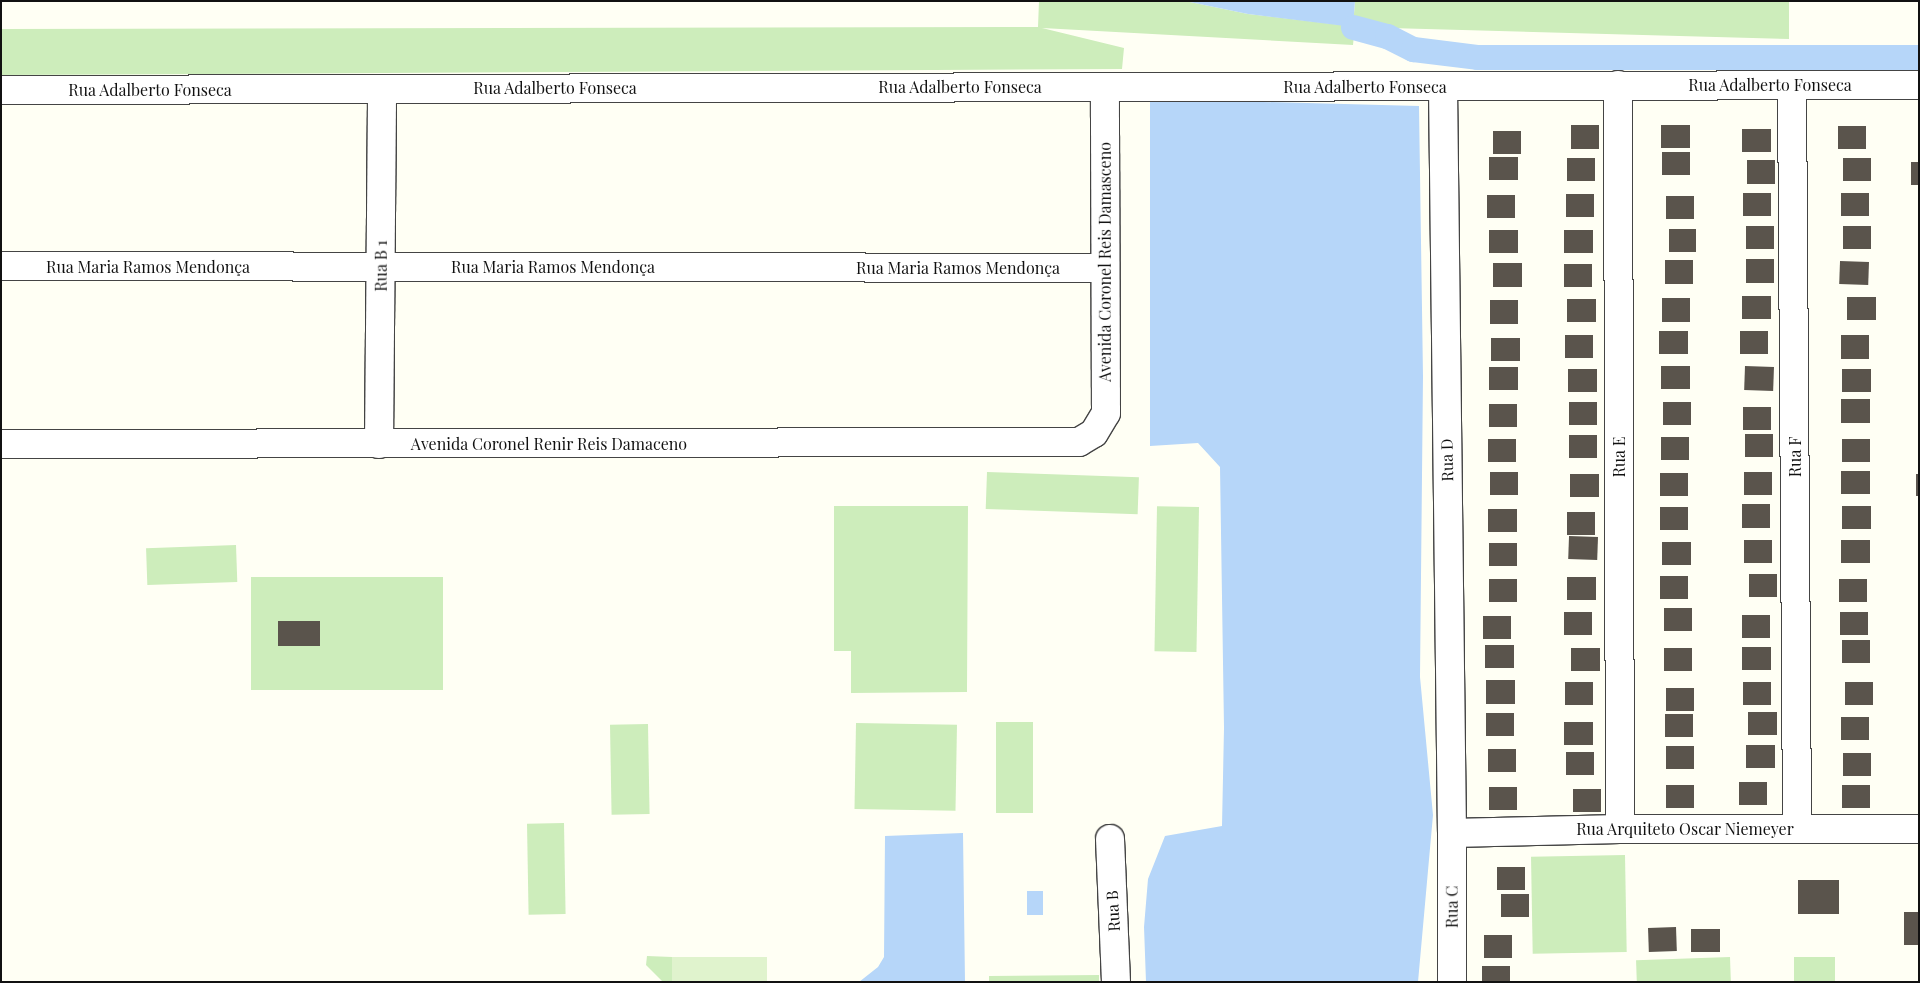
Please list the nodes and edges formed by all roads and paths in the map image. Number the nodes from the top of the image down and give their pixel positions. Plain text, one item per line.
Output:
1 (1618, 85) junction
2 (1919, 85) edge
3 (1792, 86) junction
4 (1105, 87) junction
5 (1443, 87) junction
6 (382, 89) junction
7 (1, 90) edge
8 (1, 266) edge
9 (381, 267) junction
10 (1104, 268) junction
11 (1094, 433) joint
12 (1, 444) edge
13 (379, 444) junction
14 (1797, 828) junction
15 (1620, 829) junction
16 (1919, 829) edge
17 (1452, 833) junction
18 (1110, 839) dead end
19 (1116, 982) edge
20 (1452, 982) edge

1 - 3 street, Rua Adalberto Fonseca
1 - 5 street, Rua Adalberto Fonseca
1 - 15 street, Rua E
2 - 3 street, Rua Adalberto Fonseca
3 - 14 street, Rua F
4 - 5 street, Rua Adalberto Fonseca
4 - 6 street, Rua Adalberto Fonseca
4 - 10 street, Avenida Coronel Reis Damasceno
5 - 17 street, Rua D
6 - 7 street, Rua Adalberto Fonseca
6 - 9 street, Rua B 1
8 - 9 street, Rua Maria Ramos Mendonça
9 - 10 street, Rua Maria Ramos Mendonça
9 - 13 street, Rua B 1
10 - 11 street, Avenida Coronel Reis Damasceno
11 - 13 street, Avenida Coronel Renir Reis Damaceno
12 - 13 street, Avenida Coronel Renir Reis Damaceno
14 - 15 street, Rua Arquiteto Oscar Niemeyer
14 - 16 street, Rua Arquiteto Oscar Niemeyer
15 - 17 street, Rua Arquiteto Oscar Niemeyer
17 - 20 street, Rua C
18 - 19 street, Rua B

